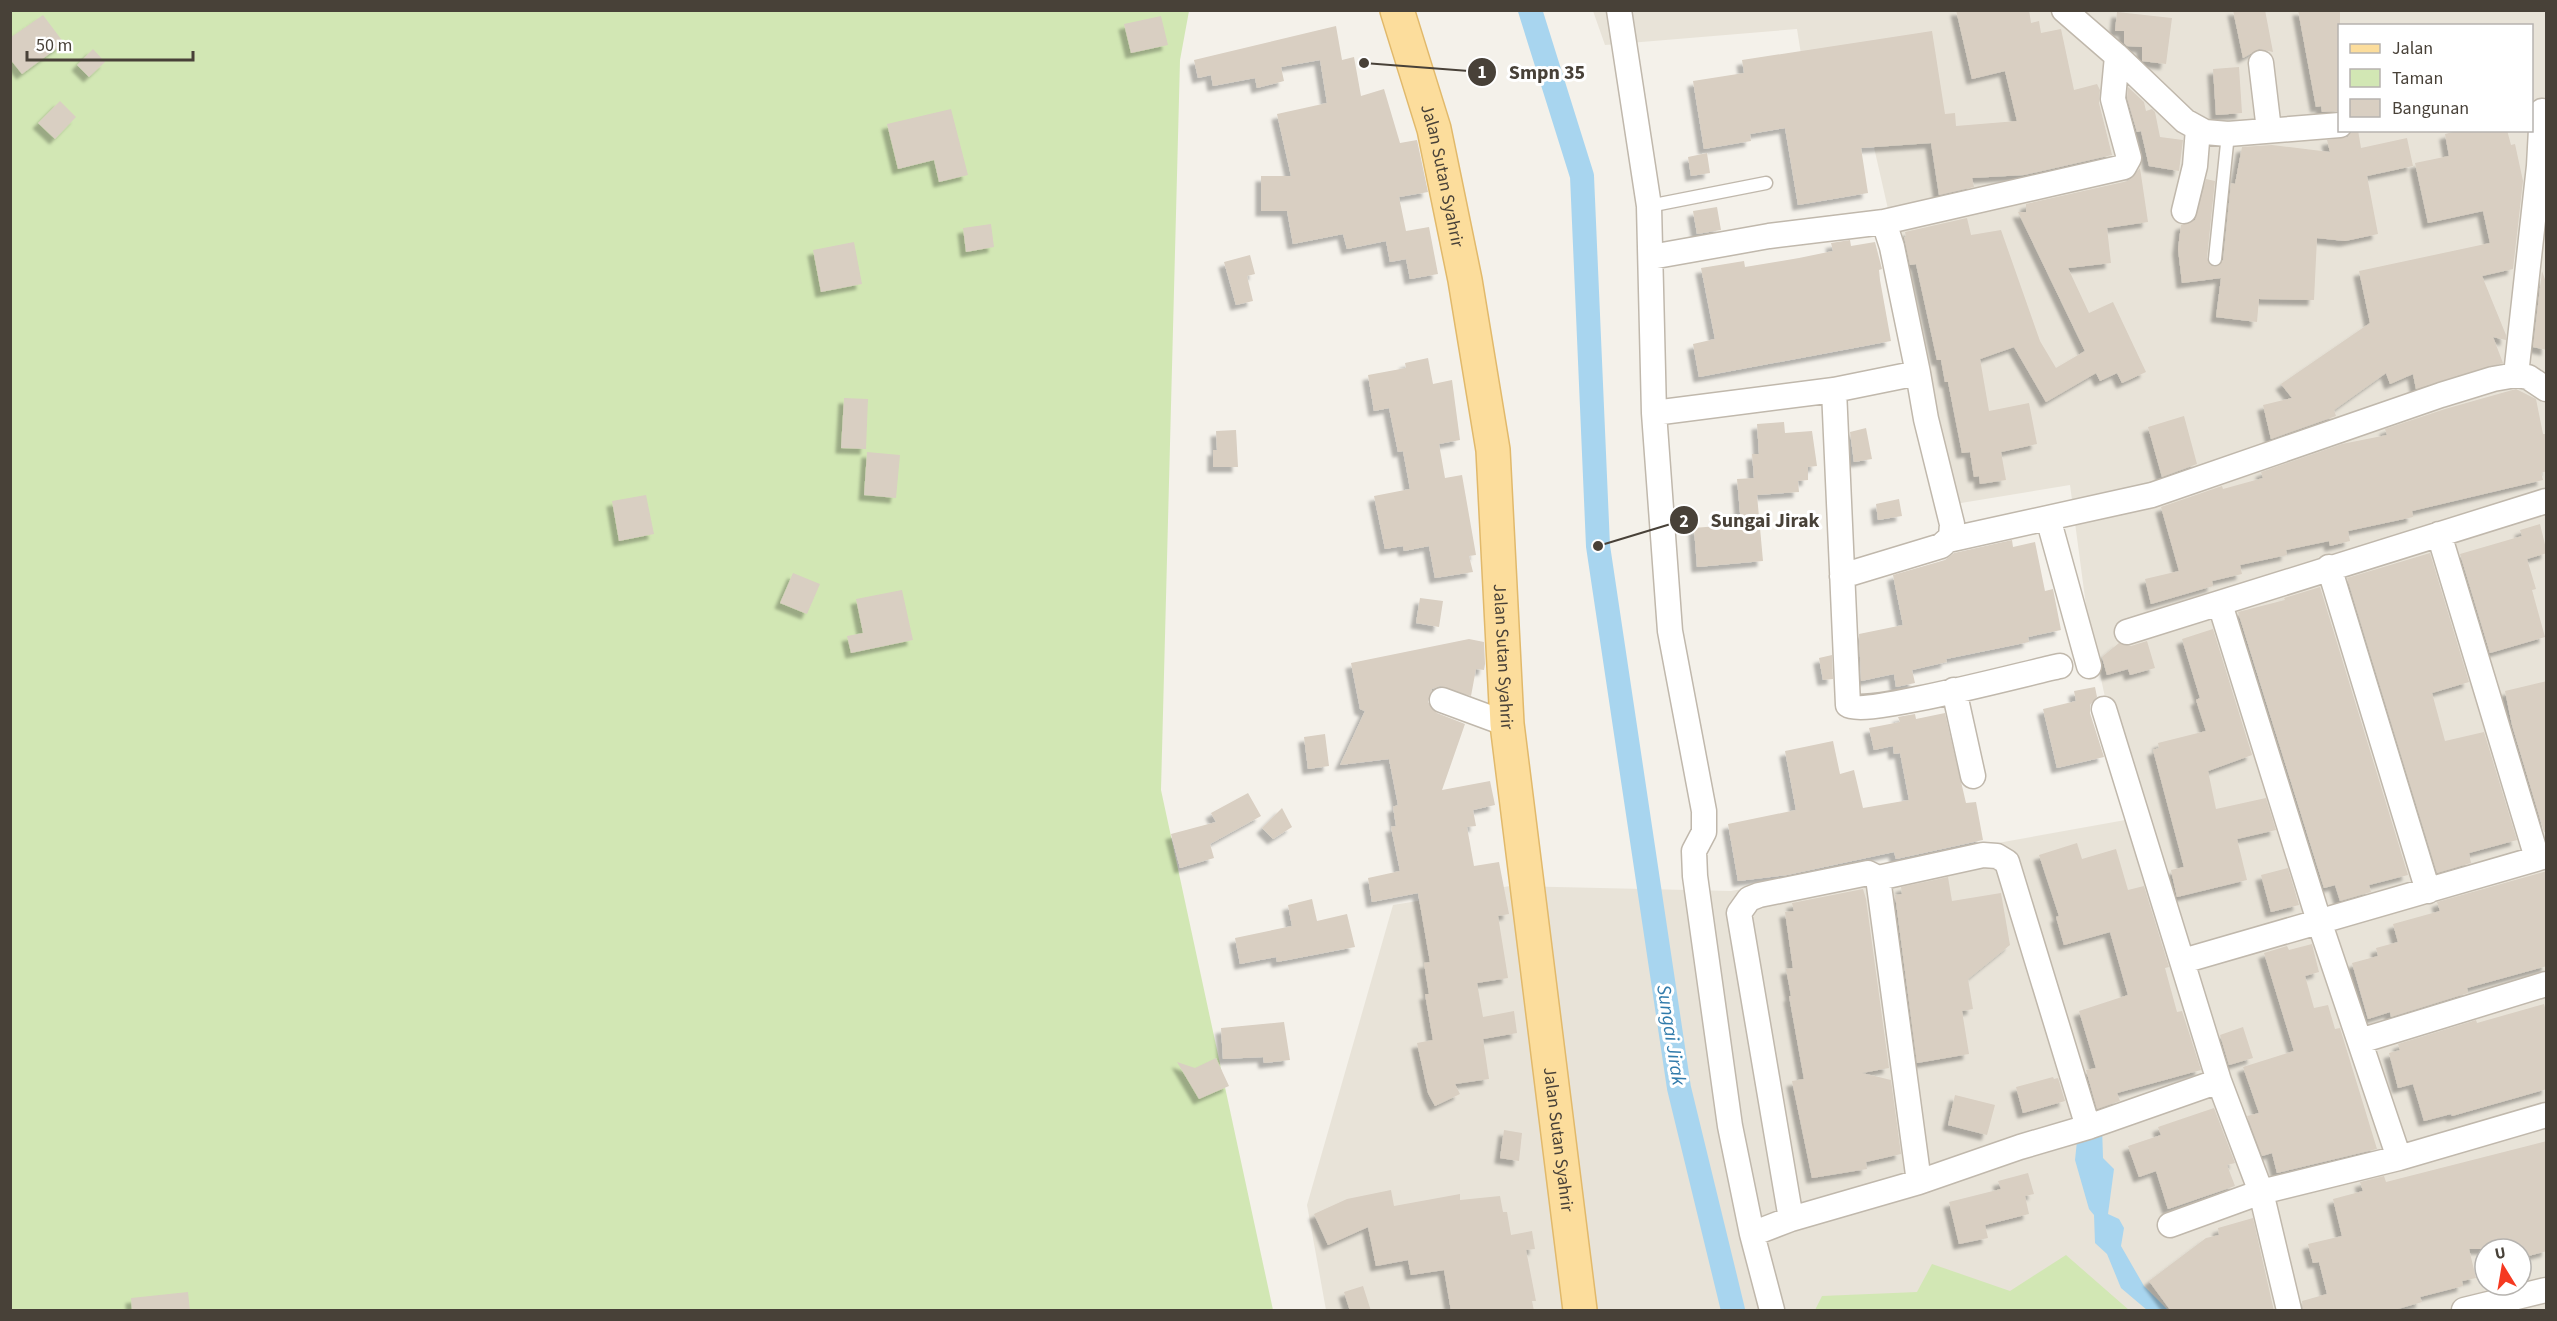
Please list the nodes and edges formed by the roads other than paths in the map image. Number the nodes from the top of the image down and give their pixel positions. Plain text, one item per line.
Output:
1 (1397, 10) edge
2 (1619, 10) edge
3 (2064, 10) edge
4 (2117, 57) junction
5 (2262, 63) dead end
6 (2540, 111) edge
7 (2338, 125) edge
8 (2198, 129) junction
9 (2269, 130) junction
10 (2228, 134) junction
11 (1766, 183) dead end
12 (1650, 206) junction
13 (2184, 211) dead end
14 (1884, 222) junction
15 (1651, 257) junction
16 (2215, 259) dead end
17 (1918, 373) junction
18 (2516, 375) junction
19 (2547, 389) edge
20 (1834, 390) junction
21 (1654, 413) junction
22 (2547, 501) edge
23 (2048, 518) junction
24 (2439, 534) junction
25 (1948, 540) junction
26 (2329, 567) junction
27 (1842, 576) junction
28 (2220, 604) junction
29 (2127, 632) dead end
30 (2060, 666) dead end
31 (2089, 666) dead end
32 (1954, 690) junction
33 (1442, 700) dead end
34 (2104, 710) dead end
35 (1507, 724) junction
36 (1973, 776) dead end
37 (2542, 857) edge
38 (1878, 878) junction
39 (2428, 891) junction
40 (2319, 921) junction
41 (2183, 961) junction
42 (2547, 984) edge
43 (2360, 1041) junction
44 (2219, 1081) junction
45 (2547, 1115) edge
46 (2088, 1127) junction
47 (2399, 1158) junction
48 (1919, 1182) junction
49 (2261, 1192) junction
50 (1791, 1219) junction
51 (2170, 1225) dead end
52 (1752, 1234) junction
53 (2547, 1290) edge
54 (1580, 1311) edge
55 (1772, 1311) edge
56 (2289, 1311) edge
57 (2464, 1311) edge

1 - 35 main road, Jalan Sutan Syahrir
2 - 12 street
3 - 4 street
4 - 8 street
4 - 14 street
5 - 9 street
6 - 18 street
7 - 9 street
8 - 10 street
8 - 13 street
9 - 10 street
10 - 16 lane
11 - 12 lane
12 - 15 street
14 - 15 street
14 - 17 street
15 - 21 street
17 - 20 street
17 - 25 street
18 - 19 street
18 - 23 street
20 - 21 street
20 - 27 street
21 - 52 street
22 - 24 street
23 - 25 street
23 - 31 street
24 - 26 street
24 - 37 street
25 - 27 street
26 - 28 street
26 - 39 street
27 - 32 street
28 - 29 street
28 - 40 street
30 - 32 street
32 - 36 street
33 - 35 street
34 - 41 street
35 - 54 main road, Jalan Sutan Syahrir
37 - 39 street
38 - 46 street
38 - 48 street
38 - 50 street
39 - 40 street
40 - 41 street
40 - 43 street
41 - 44 street
42 - 43 street
43 - 47 street
44 - 46 street
44 - 49 street
45 - 47 street
46 - 48 street
47 - 49 street
48 - 50 street
49 - 51 street
49 - 56 street
50 - 52 street
52 - 55 street
53 - 57 street

